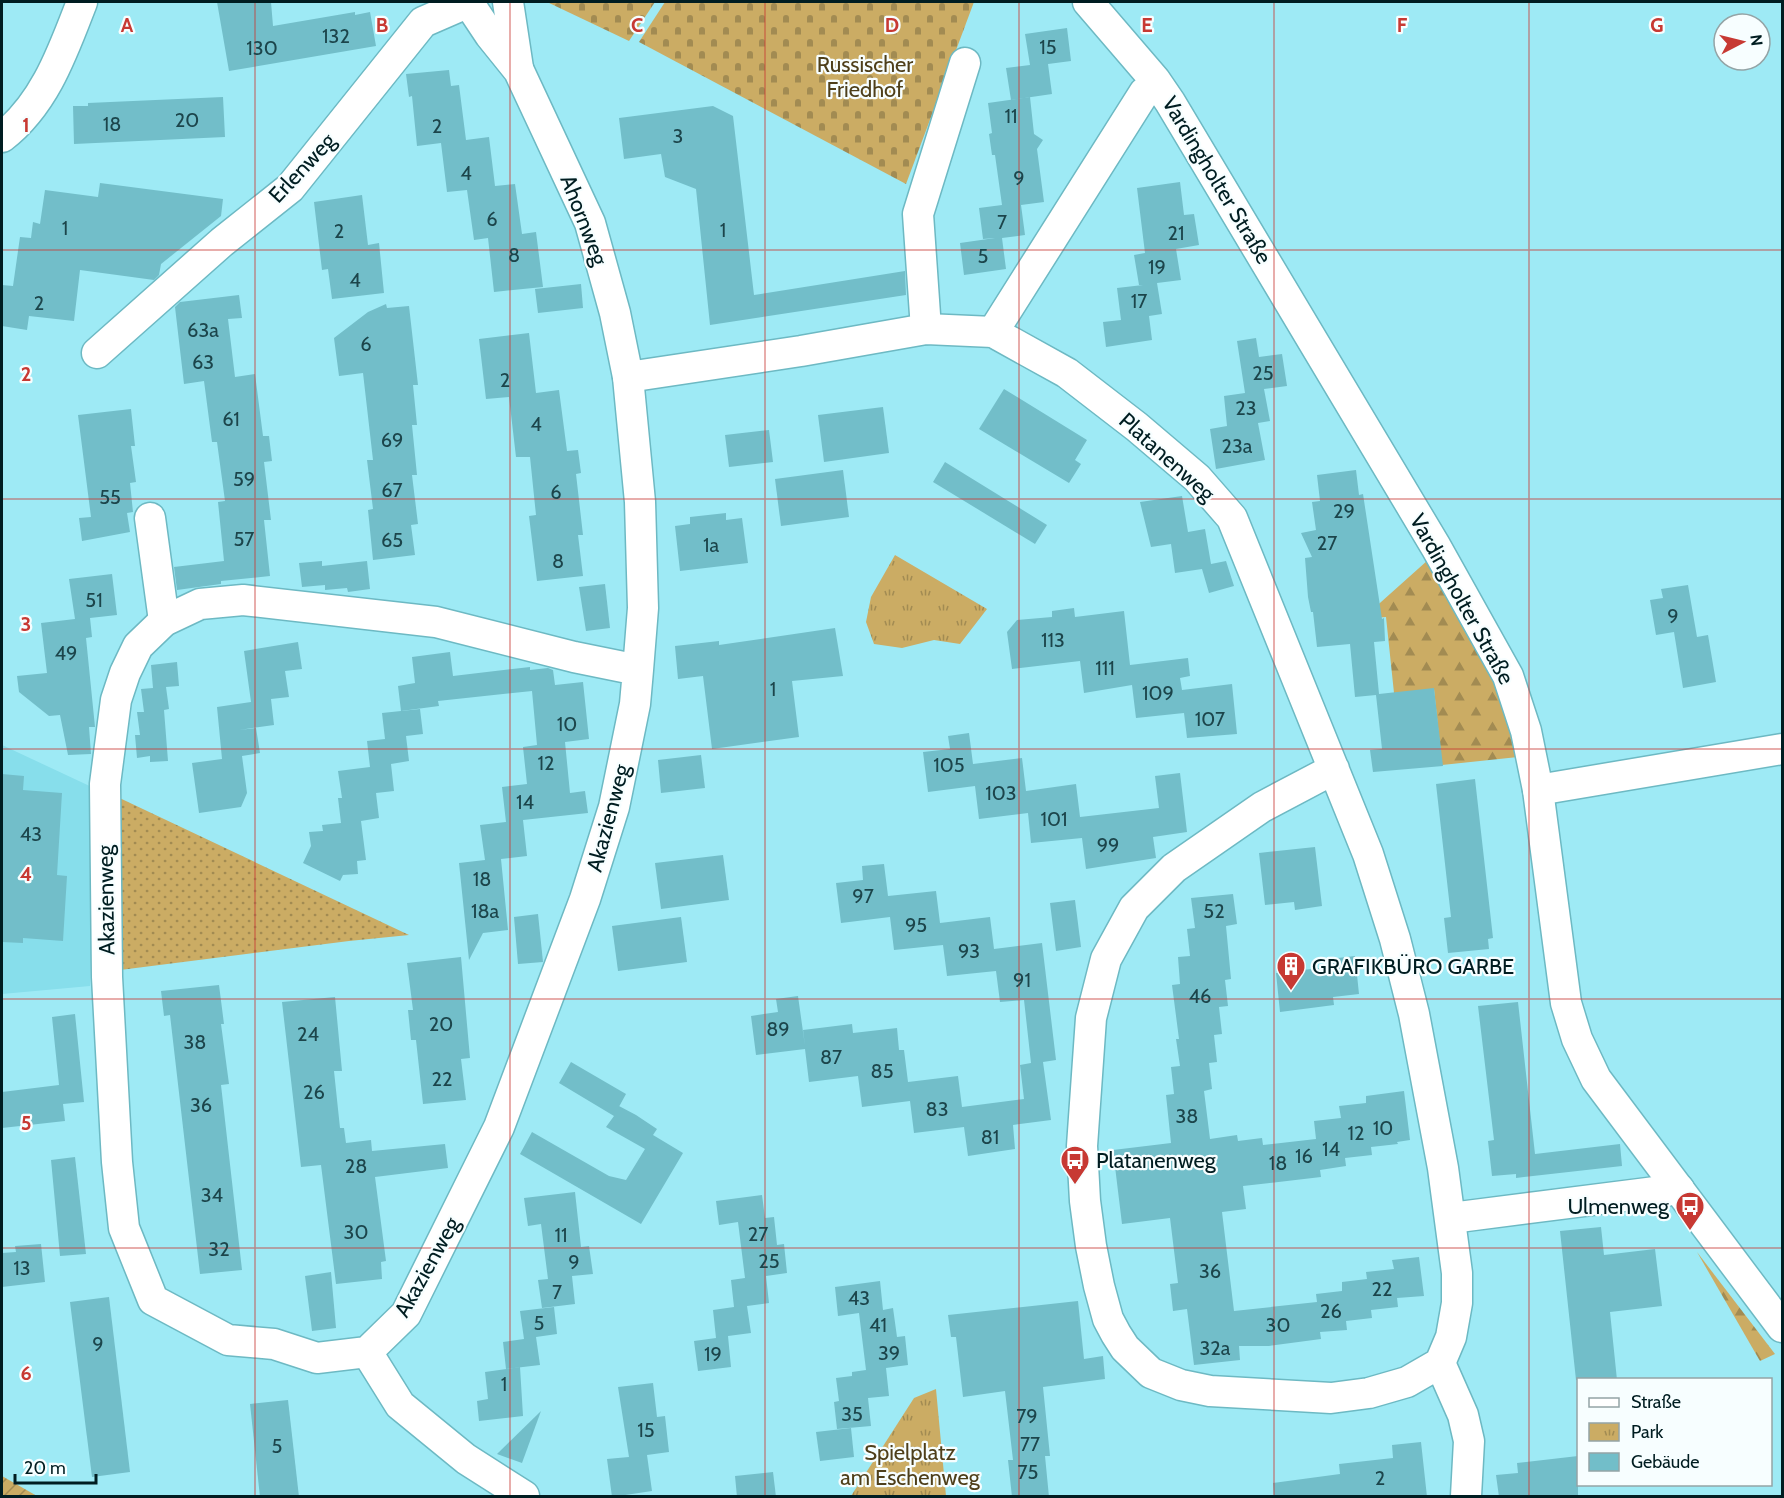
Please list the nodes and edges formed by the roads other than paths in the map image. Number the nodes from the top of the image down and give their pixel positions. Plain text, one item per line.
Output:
1 (82, 2) edge
2 (469, 2) edge
3 (508, 2) edge
4 (1088, 2) edge
5 (965, 63) dead end
6 (519, 71) junction
7 (1144, 93) dead end
8 (2, 137) edge
9 (926, 329) junction
10 (993, 332) junction
11 (98, 353) dead end
12 (628, 377) junction
13 (150, 518) dead end
14 (164, 621) junction
15 (638, 670) junction
16 (1782, 749) edge
17 (1334, 769) junction
18 (1538, 790) junction
19 (1679, 1189) junction
20 (1451, 1218) junction
21 (1782, 1327) edge
22 (366, 1352) junction
23 (1440, 1363) junction
24 (524, 1497) edge
25 (1466, 1497) edge

1 - 8 street
2 - 6 street, Ahornweg
2 - 11 street, Erlenweg
3 - 6 street, Ahornweg
4 - 18 street, Vardingholter Straße
5 - 9 street
6 - 12 street, Ahornweg
7 - 10 street
9 - 10 street, Platanenweg
9 - 12 street, Platanenweg
10 - 17 street, Platanenweg
12 - 15 street, Akazienweg
13 - 14 street
14 - 15 street, Akazienweg
14 - 22 street, Akazienweg
15 - 22 street, Akazienweg
16 - 18 street
17 - 20 street, Platanenweg
17 - 23 street
18 - 19 street, Vardingholter Straße
19 - 20 street
19 - 21 street, Vardingholter Straße
20 - 23 street, Platanenweg
22 - 24 street
23 - 25 street

